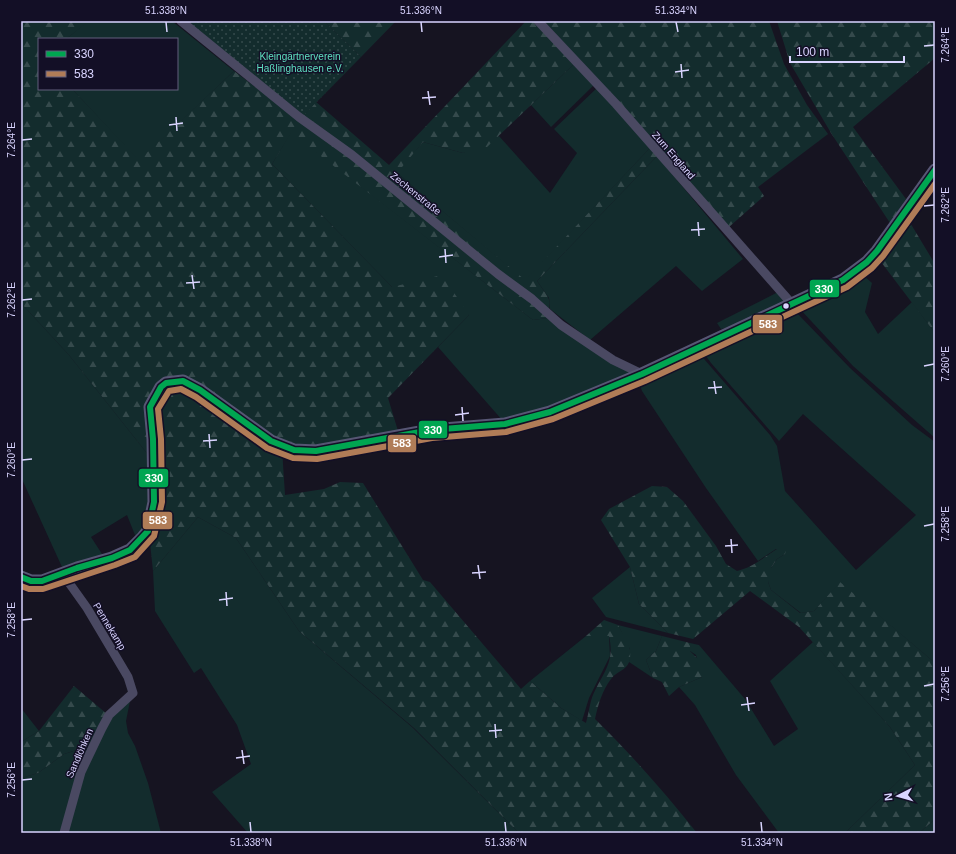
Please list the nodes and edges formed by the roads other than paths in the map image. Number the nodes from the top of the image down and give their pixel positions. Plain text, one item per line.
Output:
1 (181, 21) edge
2 (538, 21) edge
3 (935, 170) edge
4 (792, 304) junction
5 (642, 374) junction
6 (62, 573) junction
7 (21, 577) edge
8 (134, 692) joint
9 (64, 833) edge

1 - 5 street, Zechenstraße
2 - 4 street, Zum England
3 - 4 main road
4 - 5 main road
5 - 6 main road
6 - 7 main road
6 - 8 street, Pennekamp
8 - 9 street, Sandlöhken

